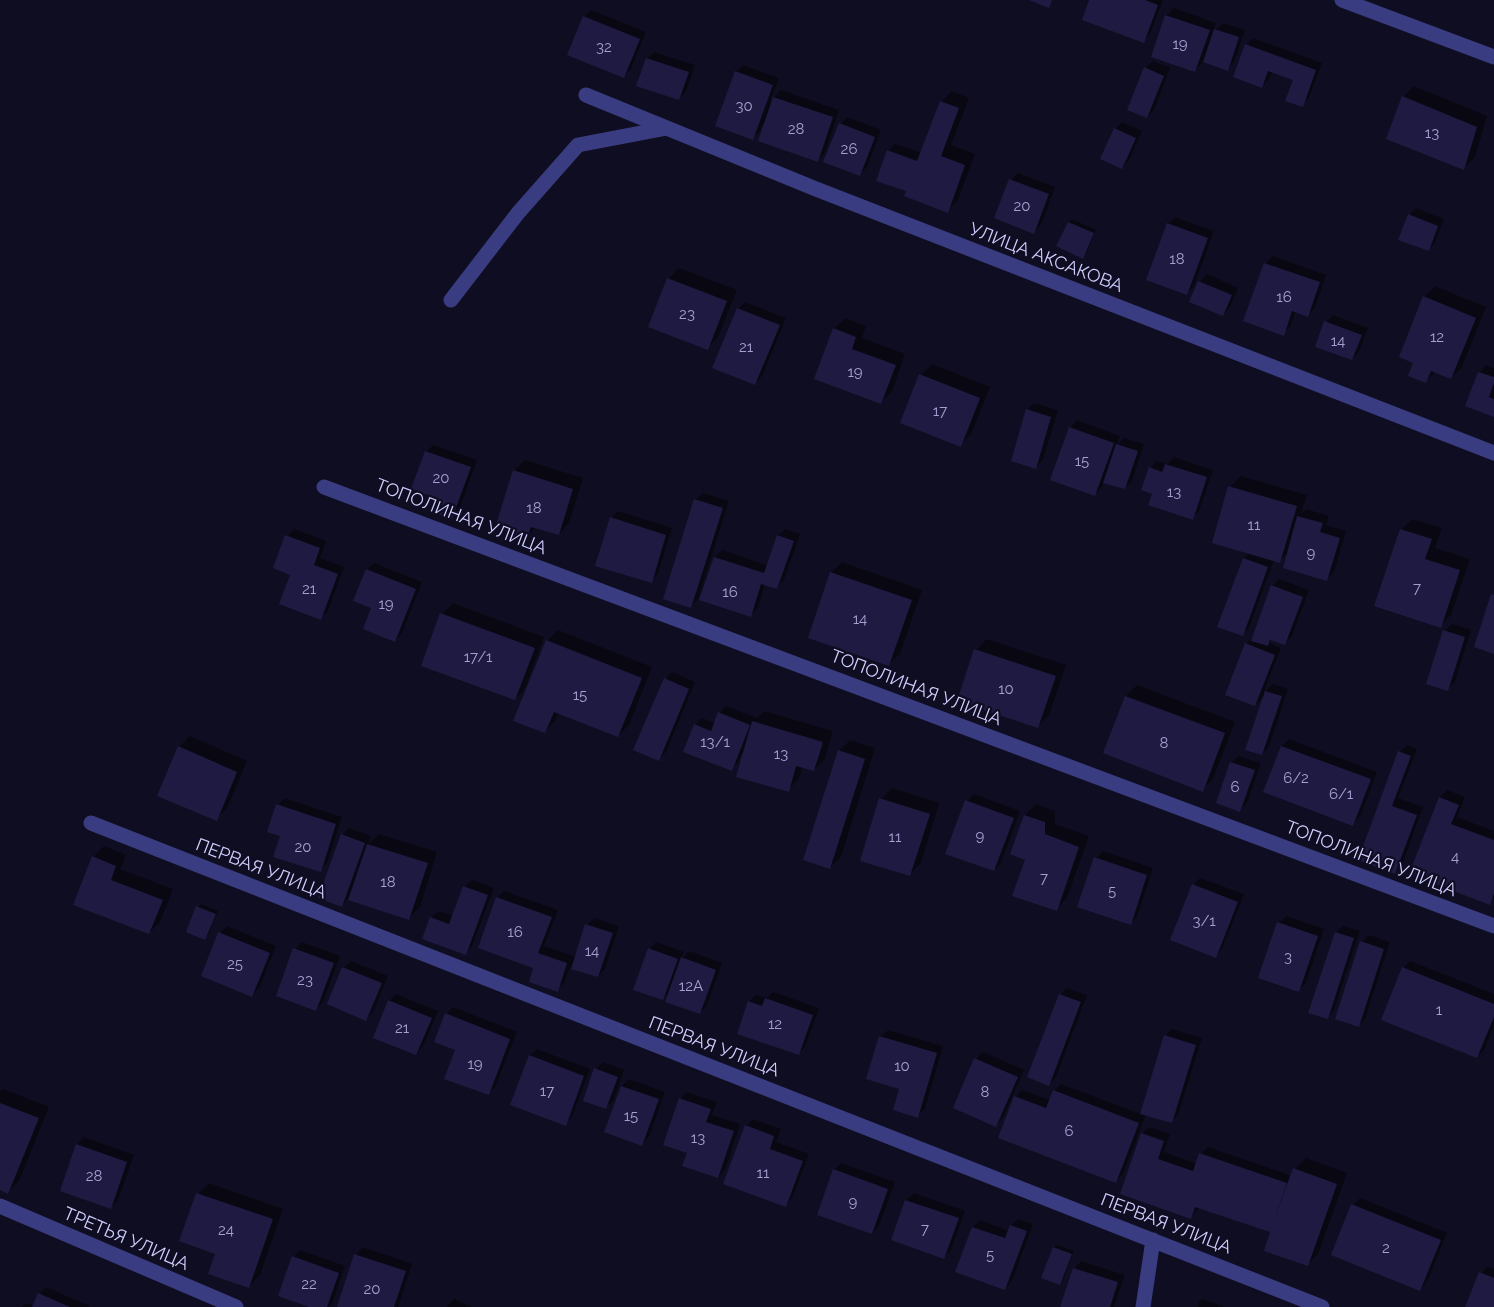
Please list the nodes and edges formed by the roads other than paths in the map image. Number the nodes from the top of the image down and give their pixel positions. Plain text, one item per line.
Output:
1 (1342, 0) edge
2 (1494, 57) edge
3 (586, 95) dead end
4 (667, 128) junction
5 (451, 300) dead end
6 (1494, 453) edge
7 (324, 487) dead end
8 (91, 823) dead end
9 (1494, 926) edge
10 (0, 1206) edge
11 (1153, 1240) junction
12 (236, 1307) edge
13 (1143, 1307) edge
14 (1322, 1307) edge

1 - 2 street
3 - 4 street, УЛИЦА АКСАКОВА
4 - 5 street
4 - 6 street, УЛИЦА АКСАКОВА
7 - 9 street, ТОПОЛИНАЯ УЛИЦА
8 - 11 street, ПЕРВАЯ УЛИЦА
10 - 12 street, ТРЕТЬЯ УЛИЦА
11 - 13 street
11 - 14 street, ПЕРВАЯ УЛИЦА

